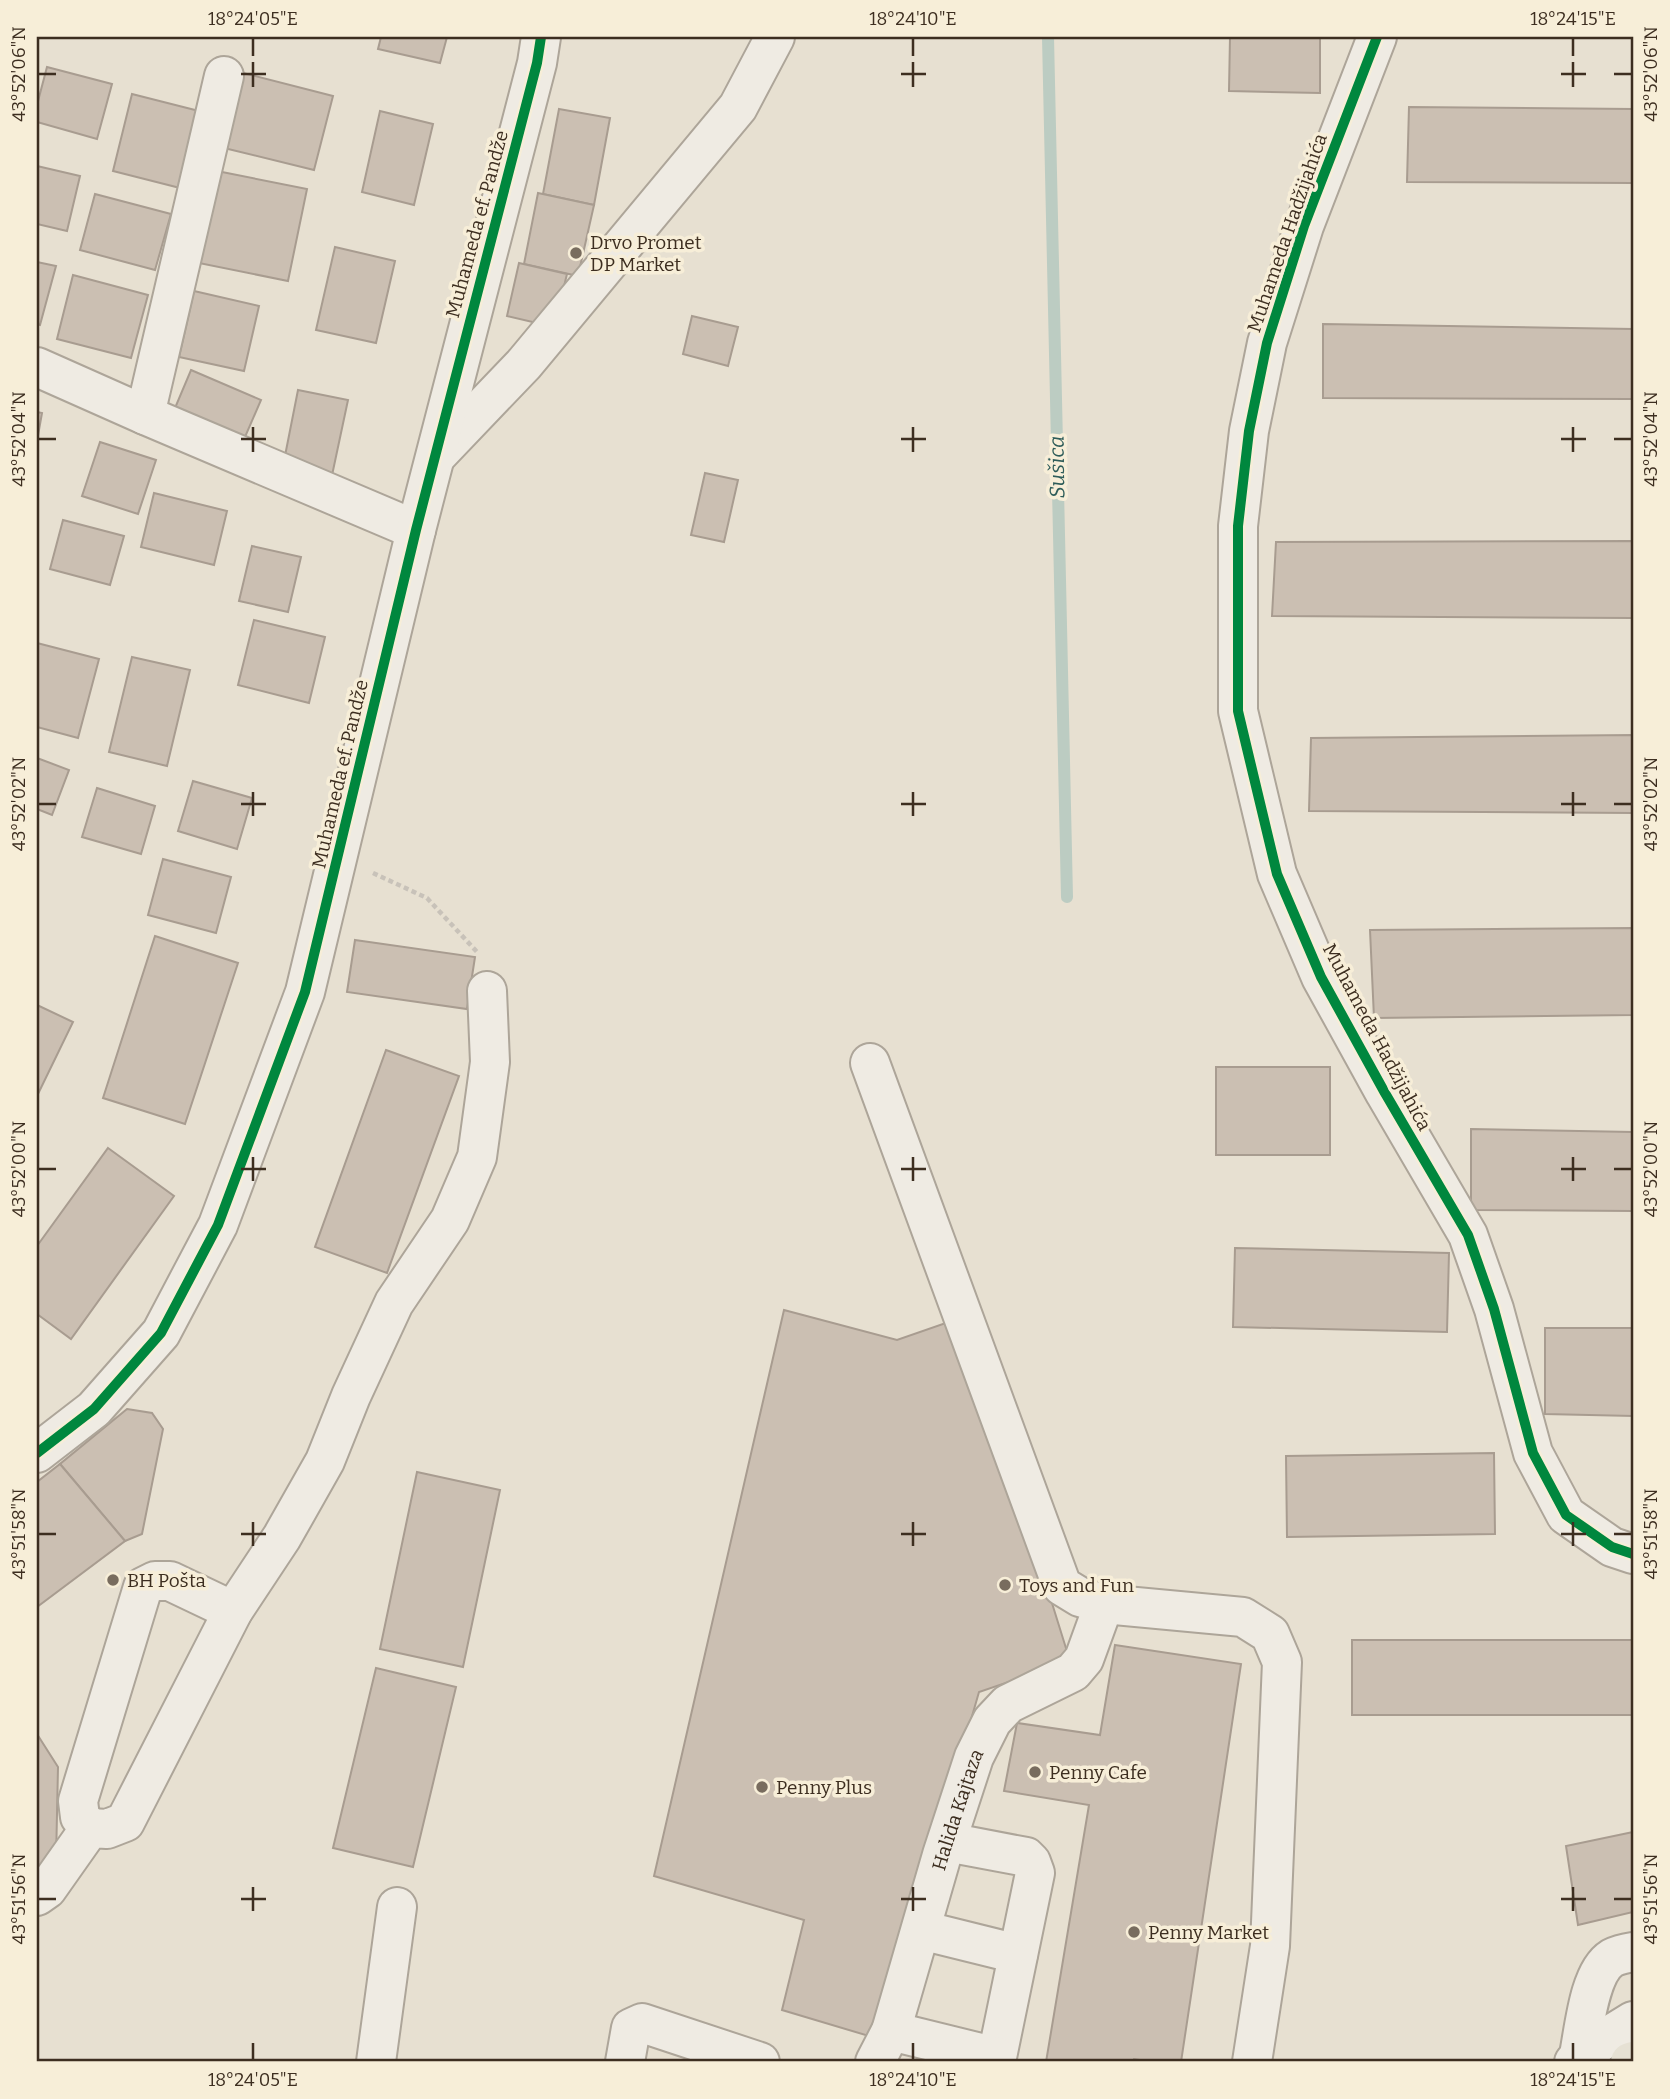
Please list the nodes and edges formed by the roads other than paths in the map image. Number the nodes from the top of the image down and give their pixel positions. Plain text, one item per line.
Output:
1 (541, 37) edge
2 (775, 37) edge
3 (1377, 37) edge
4 (224, 76) dead end
5 (37, 367) edge
6 (145, 415) junction
7 (434, 457) junction
8 (416, 530) junction
9 (487, 991) road end
10 (870, 1062) dead end
11 (37, 1453) edge
12 (1633, 1554) edge
13 (1104, 1604) junction
14 (233, 1611) junction
15 (90, 1828) junction
16 (947, 1842) junction
17 (37, 1896) edge
18 (397, 1907) dead end
19 (921, 1930) junction
20 (1633, 1952) edge
21 (1018, 1954) junction
22 (1633, 2021) edge
23 (883, 2047) edge
24 (997, 2060) edge
25 (1576, 2061) edge
26 (376, 2062) edge
27 (625, 2062) edge
28 (760, 2062) edge
29 (1252, 2062) edge

1 - 7 street, Muhameda ef. Pandže
2 - 7 street
3 - 12 street, Muhameda Hadžijahića
4 - 6 street
5 - 6 street
6 - 8 street
7 - 8 street, Muhameda ef. Pandže
8 - 11 street, Muhameda ef. Pandže
9 - 14 street
10 - 13 street
13 - 16 street, Halida Kajtaza
13 - 29 street
14 - 15 street
14 - 15 street
15 - 17 street
16 - 19 street, Halida Kajtaza
16 - 21 street
18 - 26 street
19 - 21 street
19 - 23 street, Halida Kajtaza
20 - 25 street
21 - 24 street
22 - 25 street
23 - 24 street
27 - 28 street

